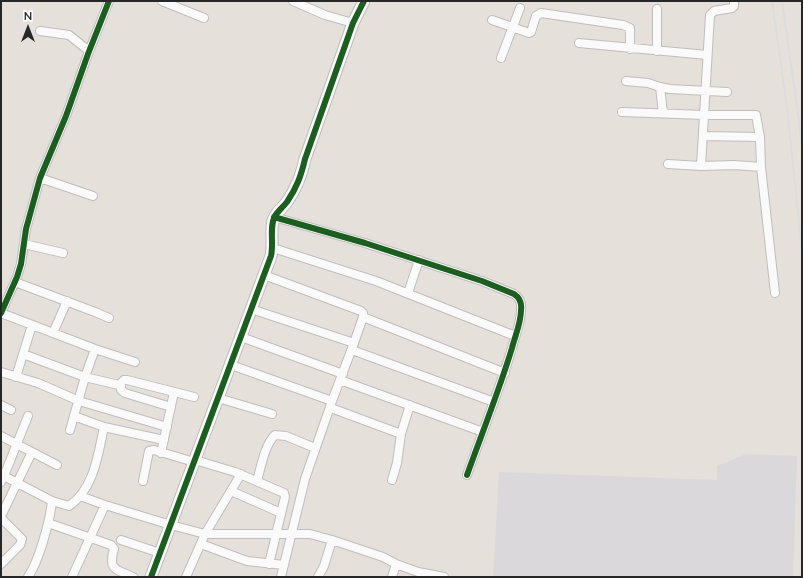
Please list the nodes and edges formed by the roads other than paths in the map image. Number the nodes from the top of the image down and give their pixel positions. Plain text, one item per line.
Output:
1 (109, 1) edge
2 (162, 1) edge
3 (294, 1) edge
4 (364, 1) edge
5 (734, 1) edge
6 (520, 8) dead end
7 (657, 9) dead end
8 (204, 18) dead end
9 (492, 20) dead end
10 (353, 23) junction
11 (513, 28) junction
12 (40, 30) dead end
13 (579, 44) dead end
14 (630, 49) junction
15 (89, 51) junction
16 (657, 51) junction
17 (707, 55) junction
18 (501, 58) dead end
19 (626, 81) dead end
20 (660, 87) junction
21 (706, 92) junction
22 (727, 92) dead end
23 (622, 112) dead end
24 (663, 113) junction
25 (705, 115) junction
26 (703, 136) junction
27 (760, 137) junction
28 (668, 164) dead end
29 (701, 166) junction
30 (762, 167) junction
31 (40, 178) junction
32 (93, 196) dead end
33 (274, 217) junction
34 (24, 244) junction
35 (273, 248) junction
36 (63, 253) dead end
37 (419, 260) junction
38 (264, 275) junction
39 (14, 282) junction
40 (408, 293) junction
41 (775, 293) dead end
42 (5, 294) edge
43 (67, 301) junction
44 (251, 309) junction
45 (1, 313) edge
46 (363, 317) junction
47 (109, 318) dead end
48 (32, 325) junction
49 (53, 333) junction
50 (515, 336) junction
51 (241, 337) junction
52 (353, 347) junction
53 (95, 350) junction
54 (23, 354) junction
55 (135, 362) dead end
56 (231, 365) junction
57 (1, 372) edge
58 (505, 373) junction
59 (16, 377) junction
60 (86, 377) junction
61 (341, 377) junction
62 (121, 384) junction
63 (174, 392) junction
64 (194, 397) dead end
65 (218, 398) junction
66 (79, 401) junction
67 (494, 402) junction
68 (1, 405) edge
69 (331, 405) junction
70 (410, 405) junction
71 (171, 407) junction
72 (11, 410) dead end
73 (272, 414) dead end
74 (28, 416) dead end
75 (74, 416) junction
76 (167, 426) junction
77 (104, 427) junction
78 (70, 430) dead end
79 (483, 432) junction
80 (401, 434) junction
81 (1, 436) edge
82 (164, 440) junction
83 (18, 445) junction
84 (315, 448) junction
85 (32, 452) junction
86 (161, 452) junction
87 (194, 461) junction
88 (56, 465) dead end
89 (241, 474) junction
90 (466, 475) dead end
91 (3, 479) edge
92 (257, 480) junction
93 (392, 480) dead end
94 (143, 481) dead end
95 (17, 483) junction
96 (231, 491) junction
97 (80, 496) junction
98 (52, 501) junction
99 (105, 506) junction
100 (281, 513) junction
101 (1, 517) edge
102 (48, 523) junction
103 (171, 525) junction
104 (205, 534) junction
105 (275, 534) junction
106 (292, 534) junction
107 (90, 538) junction
108 (121, 540) dead end
109 (332, 540) junction
110 (201, 544) junction
111 (160, 553) junction
112 (1, 564) edge
113 (269, 564) junction
114 (396, 564) junction
115 (284, 565) junction
116 (28, 577) edge
117 (72, 577) edge
118 (131, 577) edge
119 (151, 577) edge
120 (186, 577) edge
121 (281, 577) edge
122 (318, 577) edge
123 (392, 577) edge
124 (444, 577) edge

1 - 15 street
2 - 8 street
3 - 10 street
4 - 10 street
5 - 17 street
6 - 11 street
7 - 16 street
9 - 11 street
10 - 33 street
11 - 14 street
11 - 18 street
12 - 15 street
13 - 14 street
14 - 16 street
15 - 31 street
16 - 17 street
17 - 21 street
19 - 20 street
20 - 21 street
20 - 24 street
21 - 22 street
21 - 25 street
23 - 24 street
24 - 25 street
25 - 26 street
25 - 27 street
26 - 27 street
26 - 29 street
27 - 30 street
28 - 29 street
29 - 30 street
30 - 41 street
31 - 32 street
31 - 34 street
33 - 35 street
33 - 37 street
34 - 36 street
34 - 39 street
35 - 38 street
35 - 40 street
37 - 40 street
37 - 50 street
38 - 44 street
38 - 46 street
39 - 42 street
39 - 43 street
40 - 50 street
42 - 45 street
43 - 47 street
43 - 49 street
44 - 51 street
44 - 52 street
45 - 48 street
46 - 52 street
46 - 58 street
48 - 49 street
48 - 54 street
49 - 53 street
50 - 58 street
51 - 56 street
51 - 61 street
52 - 61 street
52 - 67 street
53 - 55 street
53 - 60 street
54 - 59 street
54 - 60 street
56 - 65 street
56 - 69 street
57 - 59 street
58 - 67 street
59 - 66 street
60 - 62 street
60 - 66 street
61 - 69 street
61 - 70 street
62 - 63 street
62 - 71 street
63 - 64 street
63 - 71 street
65 - 73 street
65 - 87 street
66 - 75 street
66 - 76 street
67 - 79 street
68 - 72 street
69 - 80 street
69 - 84 street
70 - 79 street
70 - 80 street
71 - 76 street
74 - 83 street
75 - 77 street
75 - 78 street
76 - 82 street
77 - 82 street
77 - 97 street
79 - 90 street
80 - 93 street
81 - 83 street
82 - 86 street
83 - 85 street
83 - 91 street
84 - 92 street
84 - 106 street
85 - 88 street
85 - 95 street
86 - 87 street
86 - 94 street
87 - 89 street
87 - 103 street
89 - 92 street
89 - 96 street
91 - 95 street
92 - 100 street
95 - 98 street
95 - 101 street
96 - 100 street
96 - 104 street
97 - 98 street
97 - 99 street
98 - 102 street
99 - 103 street
99 - 107 street
100 - 105 street
101 - 112 street
102 - 107 street
102 - 116 street
103 - 104 street
103 - 111 street
104 - 105 street
104 - 110 street
105 - 106 street
105 - 113 street
106 - 109 street
106 - 115 street
107 - 117 street
107 - 118 street
108 - 111 street
109 - 114 street
109 - 122 street
110 - 113 street
110 - 120 street
111 - 119 street
113 - 115 street
114 - 123 street
114 - 124 street
115 - 121 street

